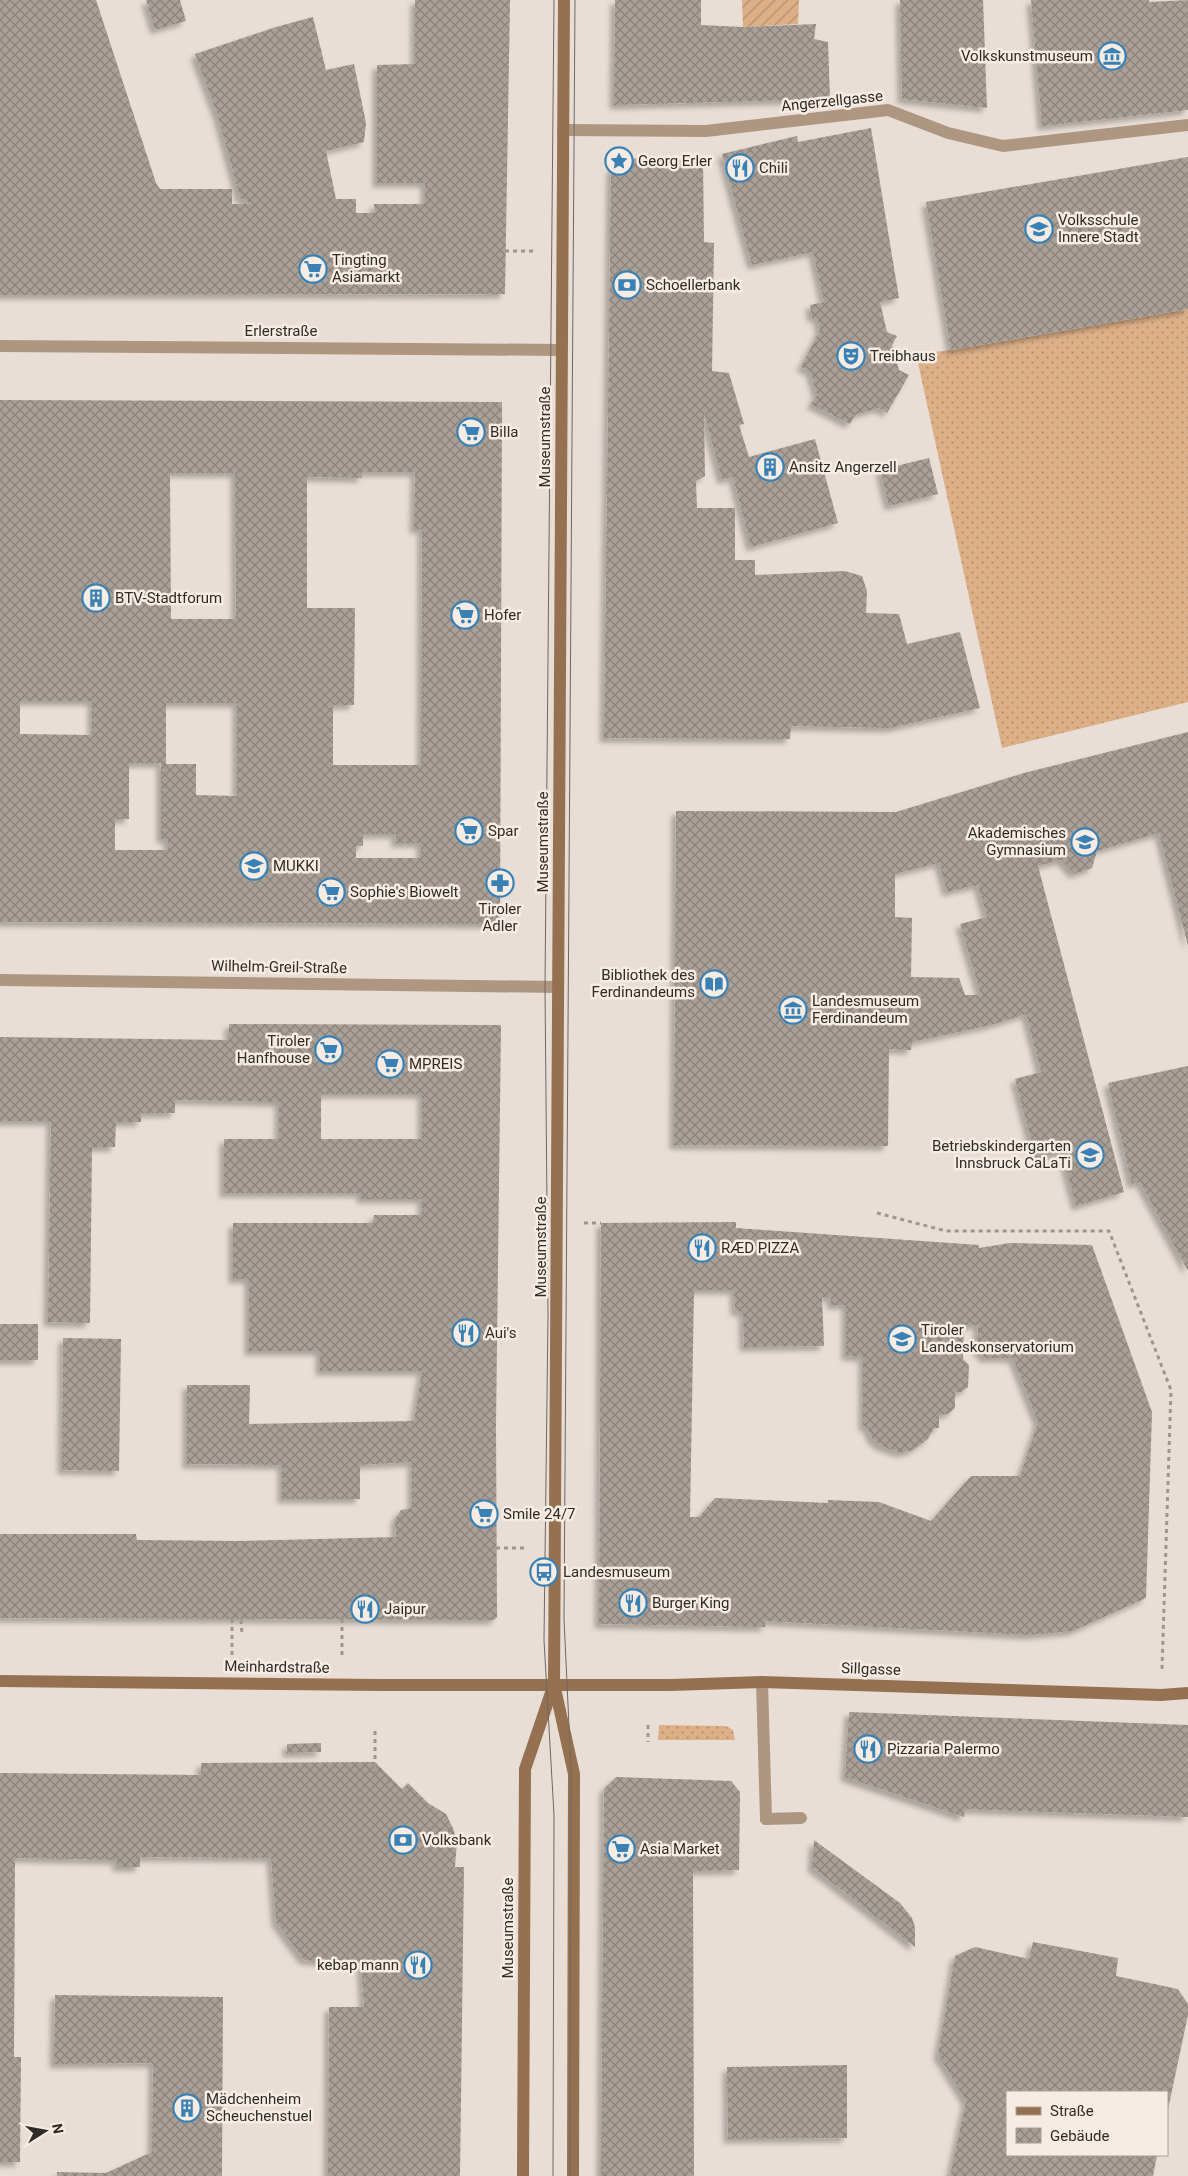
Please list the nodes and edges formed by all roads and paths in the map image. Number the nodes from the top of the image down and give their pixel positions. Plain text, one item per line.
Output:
1 (564, 0) edge
2 (1188, 125) edge
3 (563, 130) junction
4 (505, 251) dead end
5 (534, 251) dead end
6 (0, 346) edge
7 (562, 350) junction
8 (0, 980) edge
9 (558, 987) junction
10 (877, 1213) dead end
11 (584, 1223) dead end
12 (601, 1223) dead end
13 (496, 1548) dead end
14 (526, 1548) dead end
15 (232, 1620) dead end
16 (241, 1620) dead end
17 (342, 1620) dead end
18 (242, 1634) dead end
19 (342, 1634) dead end
20 (232, 1636) dead end
21 (0, 1681) edge
22 (762, 1682) junction
23 (554, 1684) junction
24 (1188, 1693) edge
25 (1161, 1694) junction
26 (648, 1725) dead end
27 (375, 1731) dead end
28 (648, 1742) dead end
29 (375, 1774) dead end
30 (801, 1818) dead end
31 (523, 2176) edge
32 (573, 2176) edge

1 - 3 street, Museumstraße
2 - 3 street, Angerzellgasse
3 - 7 street, Museumstraße
4 - 5 path
6 - 7 street, Erlerstraße
7 - 9 street, Museumstraße
8 - 9 street, Wilhelm-Greil-Straße
9 - 23 street, Museumstraße
10 - 25 path
11 - 12 path
13 - 14 path
15 - 20 path
16 - 18 path
17 - 19 path
21 - 23 street, Meinhardstraße
22 - 23 street, Sillgasse
22 - 25 street, Sillgasse
22 - 30 street
23 - 31 street, Museumstraße
23 - 32 street, Museumstraße
24 - 25 street, Sillgasse
26 - 28 path
27 - 29 path

